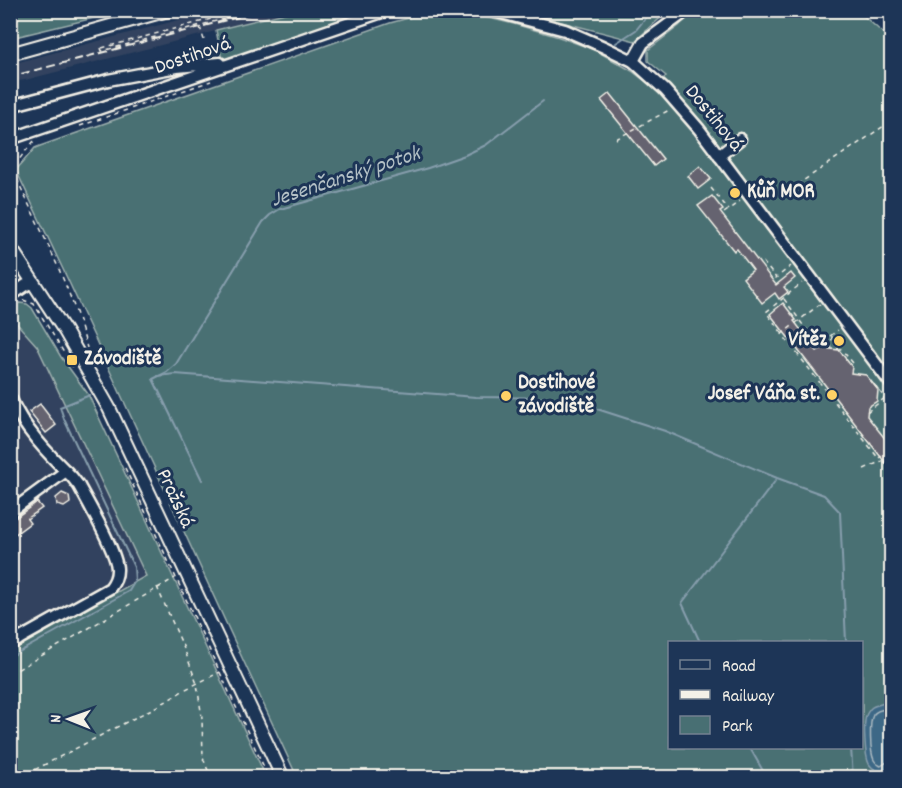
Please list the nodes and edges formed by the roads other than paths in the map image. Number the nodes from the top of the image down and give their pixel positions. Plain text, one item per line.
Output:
1 (168, 10) edge
2 (388, 10) edge
3 (490, 10) edge
4 (684, 10) edge
5 (86, 32) junction
6 (10, 46) edge
7 (10, 54) edge
8 (633, 61) junction
9 (220, 63) dead end
10 (10, 106) edge
11 (10, 139) edge
12 (740, 140) dead end
13 (719, 156) junction
14 (14, 244) edge
15 (32, 280) junction
16 (12, 288) edge
17 (891, 385) edge
18 (10, 397) edge
19 (66, 471) junction
20 (10, 512) edge
21 (10, 629) edge
22 (14, 642) edge
23 (283, 777) edge

1 - 5 main road
2 - 11 street, Dostihová
3 - 8 street, Dostihová
4 - 8 street
5 - 6 main road
5 - 7 main road
8 - 13 street, Dostihová
9 - 10 street
12 - 13 street
13 - 17 street, Dostihová
14 - 15 main road, Pražská
15 - 16 street
15 - 23 main road, Pražská
18 - 19 street
19 - 20 street
19 - 22 street
21 - 22 street

